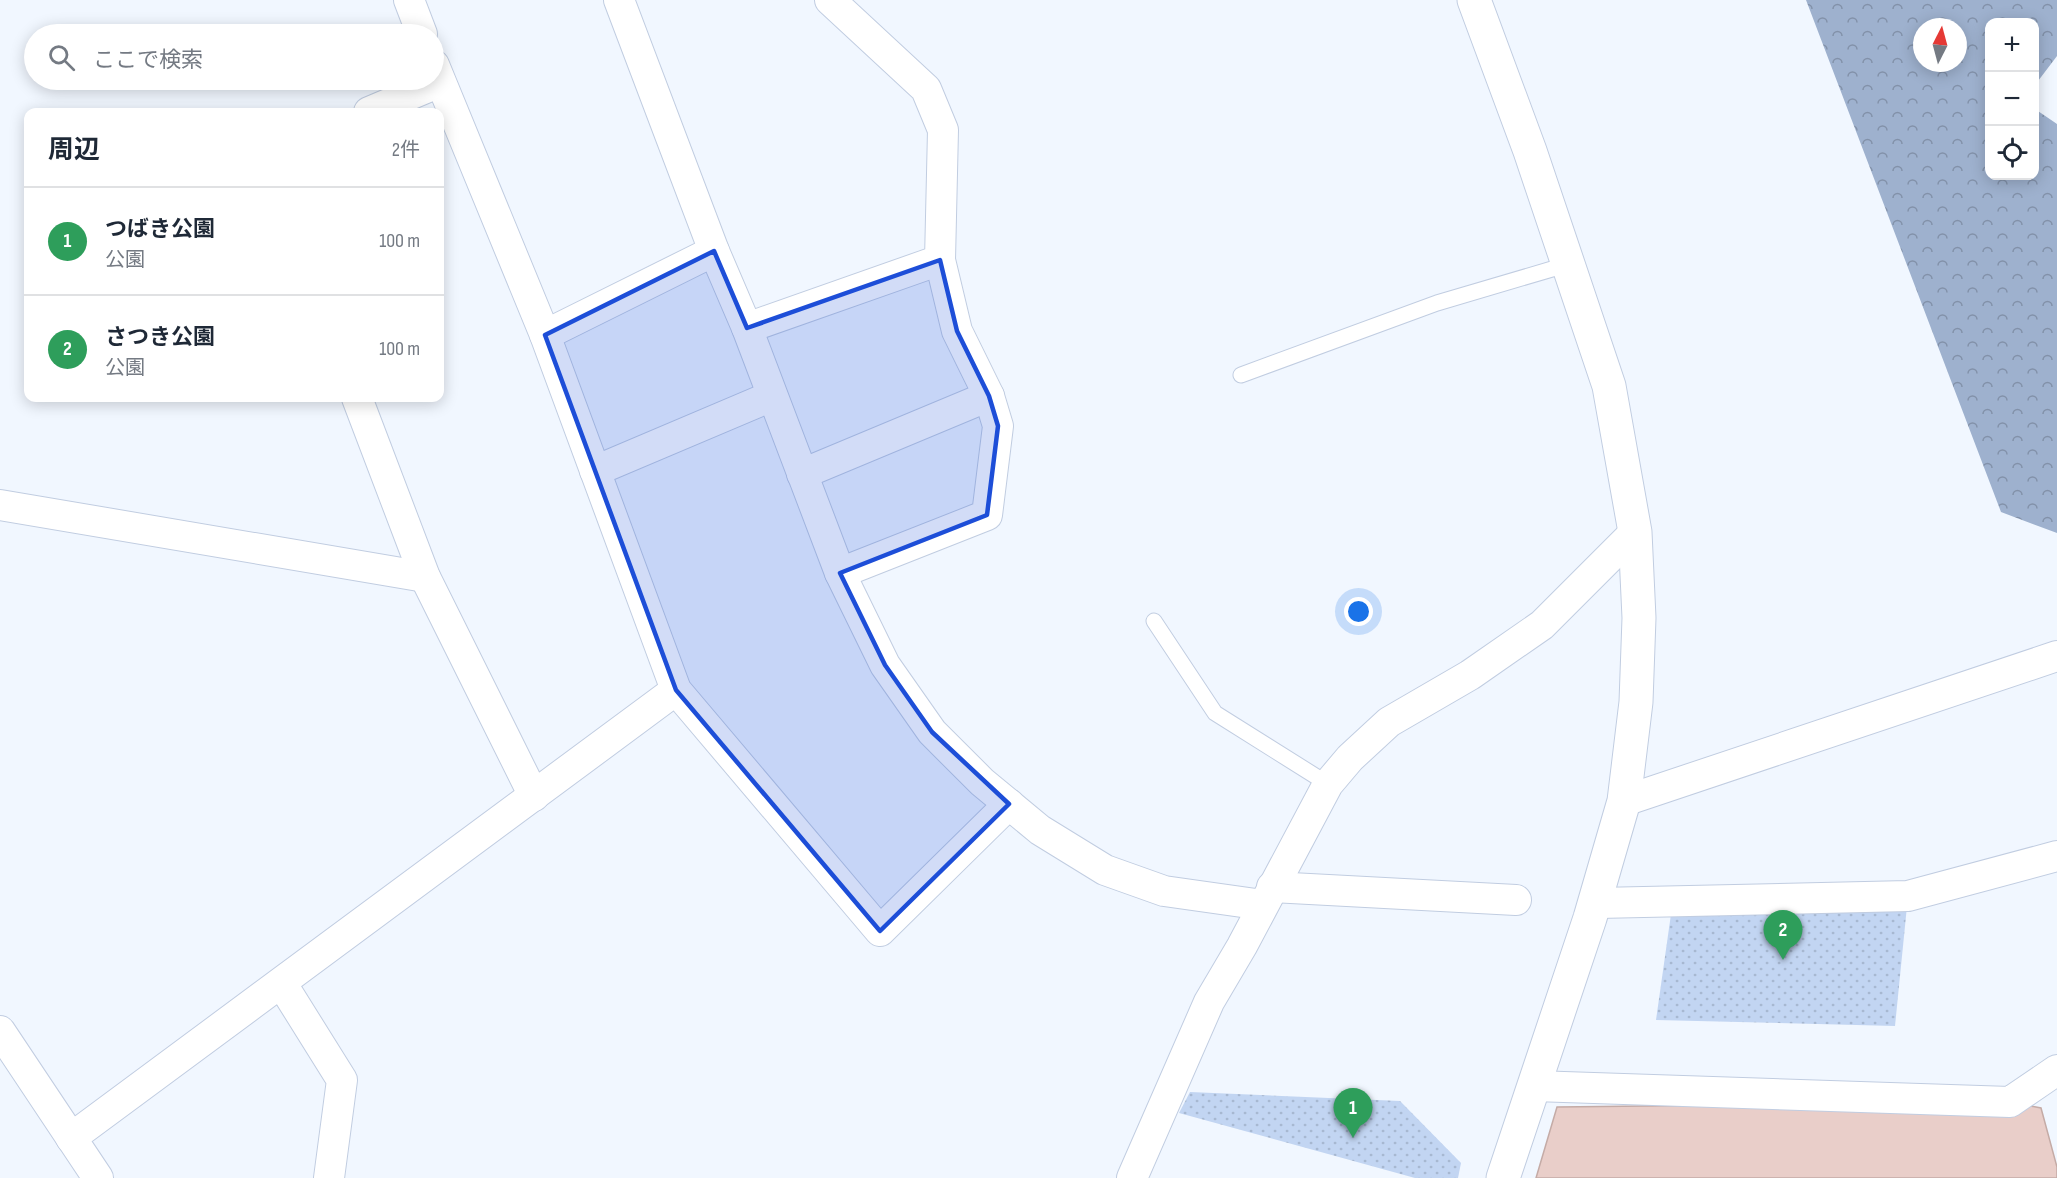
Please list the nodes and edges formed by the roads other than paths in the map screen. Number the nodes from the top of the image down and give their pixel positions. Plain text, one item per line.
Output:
1 (409, 0) edge
2 (619, 0) edge
3 (830, 0) edge
4 (1474, 0) edge
5 (418, 24) edge
6 (408, 90) edge
7 (444, 90) edge
8 (376, 108) edge
9 (714, 251) junction
10 (940, 260) junction
11 (1569, 264) junction
12 (747, 328) junction
13 (545, 335) junction
14 (1241, 375) dead end
15 (772, 396) junction
16 (989, 396) junction
17 (359, 402) edge
18 (595, 471) junction
19 (802, 474) junction
20 (0, 505) edge
21 (1635, 532) junction
22 (840, 573) junction
23 (425, 577) junction
24 (1154, 621) dead end
25 (2057, 656) edge
26 (676, 690) junction
27 (1328, 784) junction
28 (534, 796) junction
29 (1624, 801) junction
30 (1009, 804) junction
31 (2057, 856) edge
32 (1268, 896) junction
33 (1516, 900) dead end
34 (1598, 903) dead end
35 (282, 984) junction
36 (0, 1031) edge
37 (2057, 1070) edge
38 (1534, 1086) junction
39 (71, 1138) junction
40 (98, 1178) edge
41 (329, 1178) edge
42 (1132, 1178) edge
43 (1503, 1178) edge

1 - 5 street
2 - 9 street
3 - 10 street
4 - 11 street
6 - 8 street
7 - 13 street
9 - 12 street
9 - 13 street
10 - 12 street
10 - 16 street
11 - 14 lane
11 - 21 street
12 - 15 street
13 - 18 street
15 - 18 street
15 - 19 street
16 - 19 street
16 - 22 street
17 - 23 street
18 - 26 street
19 - 22 street
20 - 23 street
21 - 27 street
21 - 29 street
22 - 30 street
23 - 28 street
24 - 27 lane
25 - 29 street
26 - 28 street
26 - 30 street
27 - 32 street
28 - 35 street
29 - 38 street
30 - 32 street
31 - 34 street
32 - 33 street
32 - 42 street
35 - 39 street
35 - 41 street
36 - 39 street
37 - 38 street
38 - 43 street
39 - 40 street

